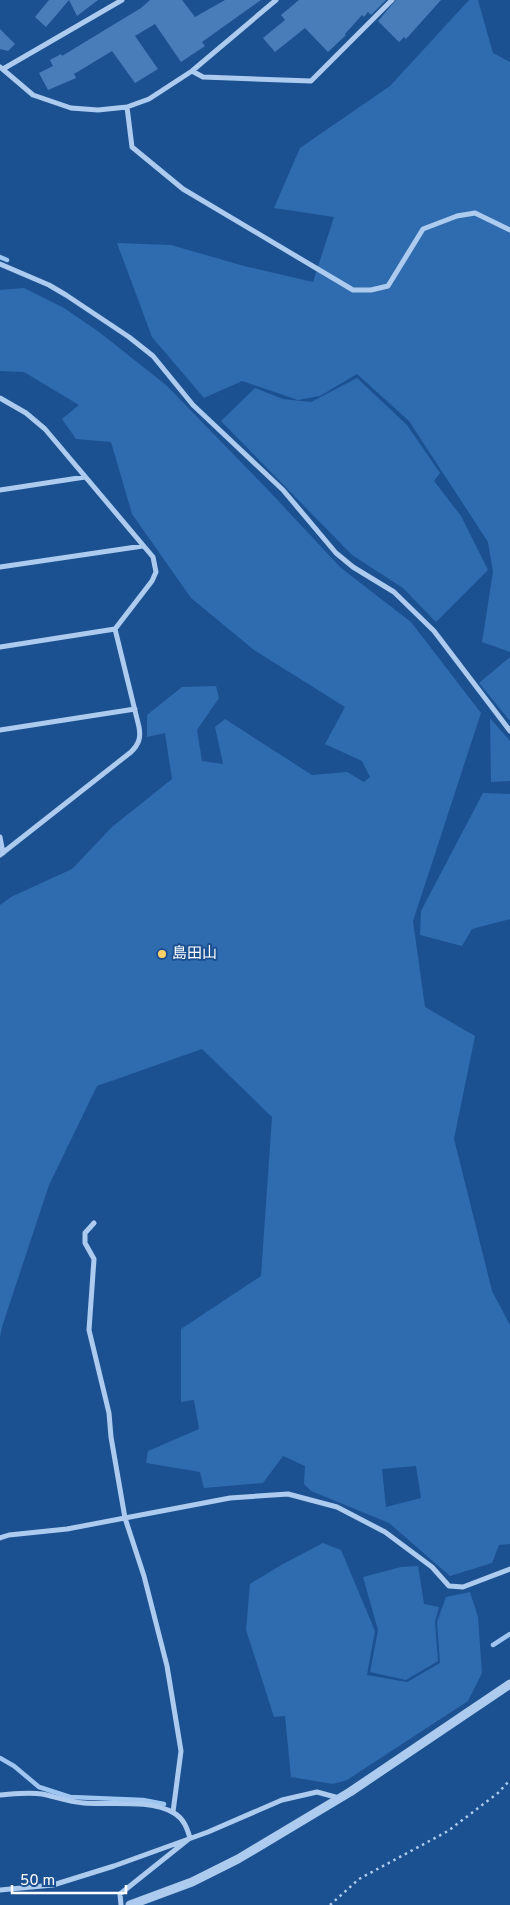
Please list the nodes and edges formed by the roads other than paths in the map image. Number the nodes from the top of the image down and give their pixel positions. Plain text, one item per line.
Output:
1 (122, 0) edge
2 (276, 0) edge
3 (392, 0) edge
4 (2, 68) edge
5 (192, 71) junction
6 (127, 107) junction
7 (510, 230) edge
8 (0, 264) edge
9 (0, 398) edge
10 (85, 477) junction
11 (0, 490) edge
12 (143, 546) junction
13 (0, 567) edge
14 (115, 629) junction
15 (0, 647) edge
16 (135, 709) junction
17 (0, 730) edge
18 (510, 731) edge
19 (0, 837) edge
20 (1, 854) edge
21 (94, 1223) dead end
22 (125, 1518) junction
23 (0, 1538) edge
24 (510, 1570) edge
25 (510, 1684) edge
26 (0, 1795) edge
27 (339, 1798) junction
28 (173, 1812) junction
29 (190, 1838) junction
30 (0, 1890) edge
31 (121, 1905) edge
32 (130, 1905) edge

1 - 4 street
2 - 5 street
3 - 5 street
4 - 6 street
5 - 6 street
6 - 7 street
8 - 18 street
9 - 10 street
10 - 11 street
10 - 12 street
12 - 13 street
12 - 14 street
14 - 15 street
14 - 16 street
16 - 17 street
16 - 20 street
19 - 20 street
21 - 22 street
22 - 23 street
22 - 24 street
22 - 28 street
25 - 27 street
26 - 28 street
27 - 29 street
27 - 32 street
28 - 29 street
29 - 30 street
29 - 31 street

